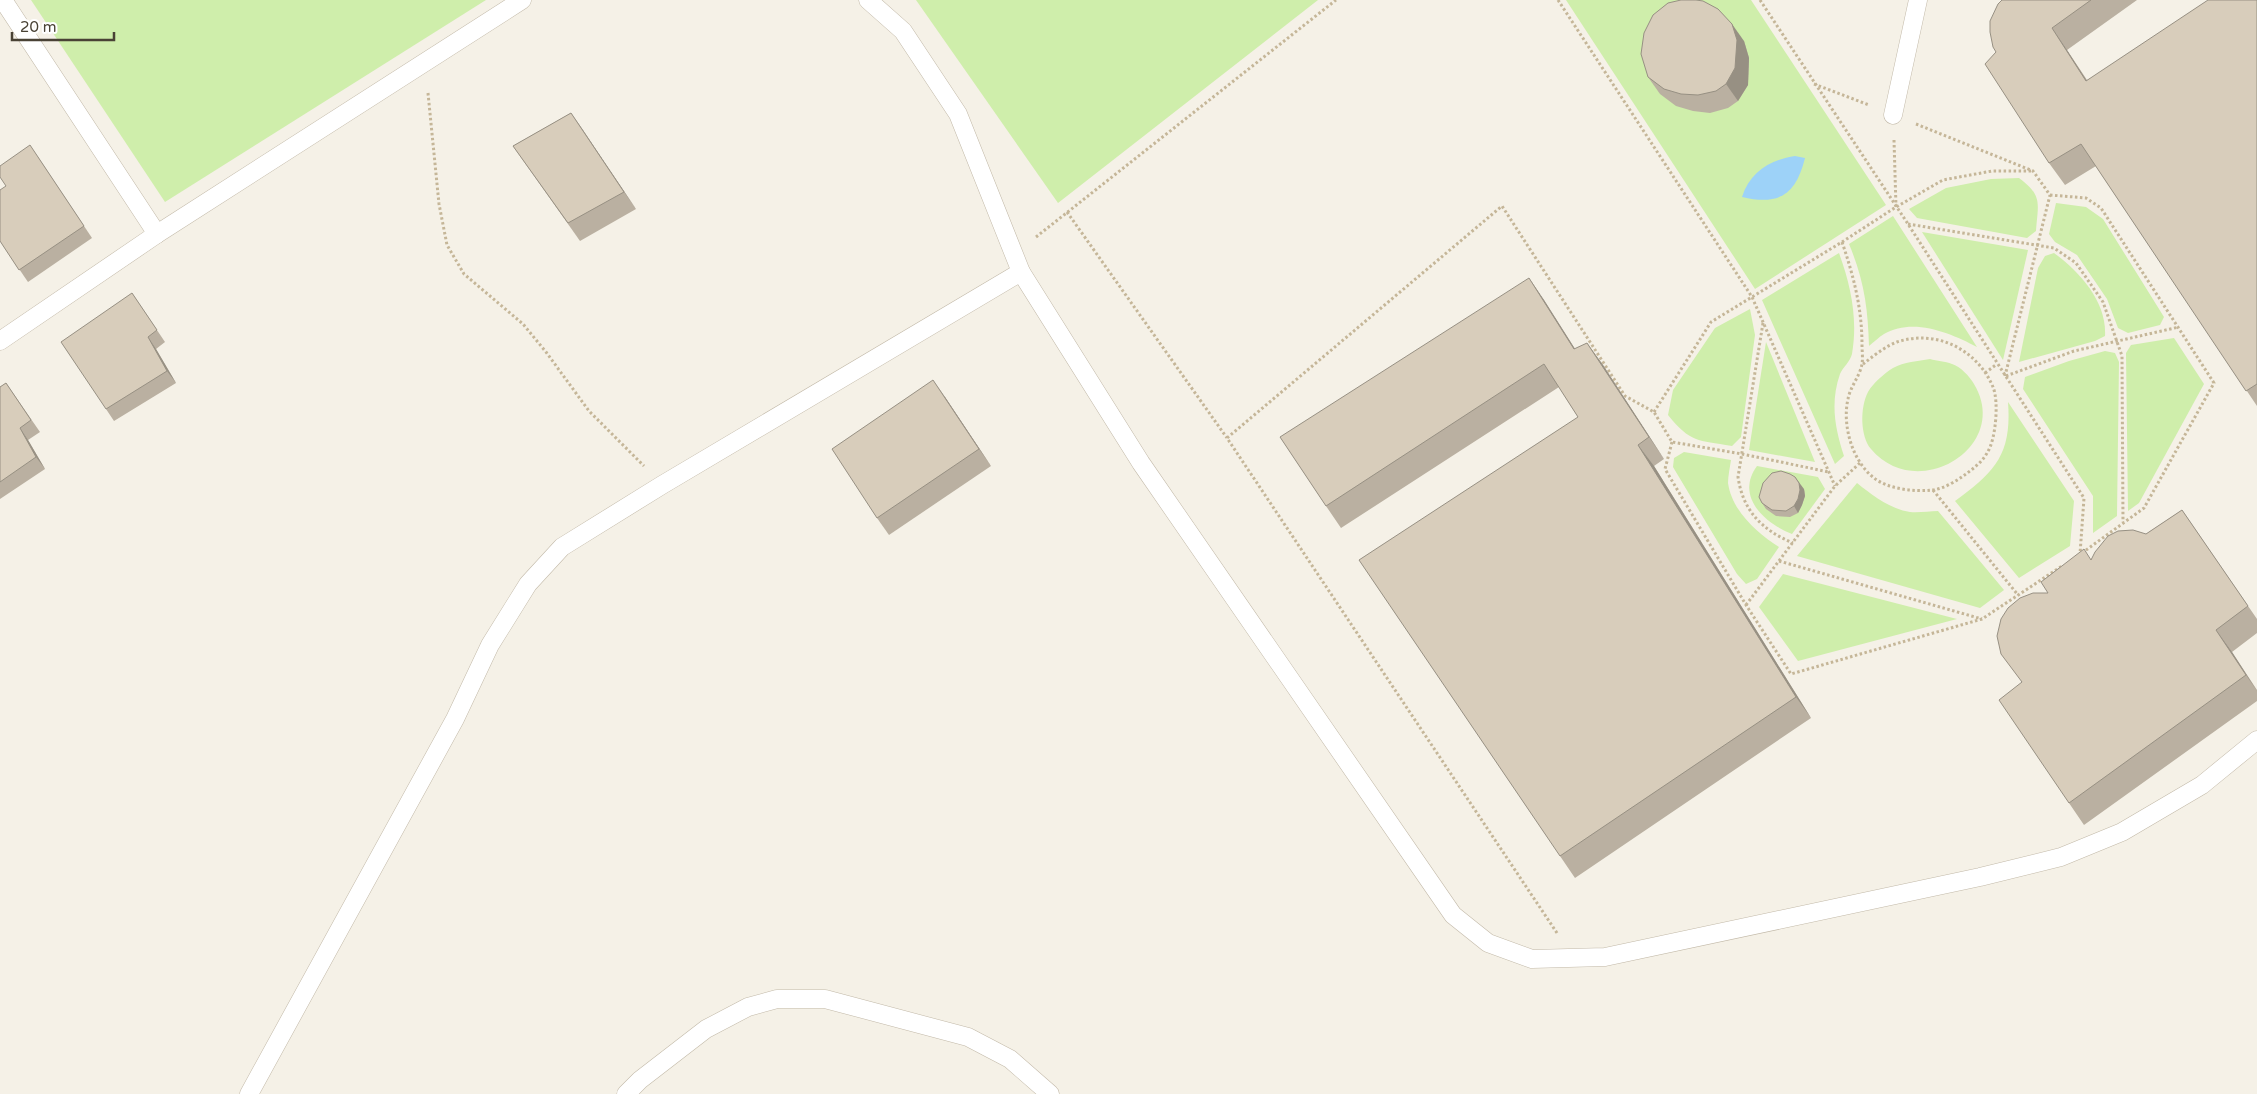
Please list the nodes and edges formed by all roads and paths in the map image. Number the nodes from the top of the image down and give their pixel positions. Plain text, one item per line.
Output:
1 (3, 0) edge
2 (522, 0) edge
3 (868, 0) edge
4 (1336, 0) edge
5 (1558, 0) edge
6 (1760, 0) edge
7 (1918, 0) edge
8 (425, 62) junction
9 (1814, 84) junction
10 (1893, 115) junction
11 (2033, 171) junction
12 (2050, 196) junction
13 (1896, 207) junction
14 (1067, 212) junction
15 (1908, 224) junction
16 (157, 234) junction
17 (1842, 242) junction
18 (2038, 245) junction
19 (1015, 255) junction
20 (1021, 272) junction
21 (1752, 297) junction
22 (1763, 322) junction
23 (2179, 327) junction
24 (0, 341) edge
25 (2118, 341) junction
26 (1997, 364) junction
27 (1862, 365) junction
28 (1985, 373) junction
29 (2005, 376) junction
30 (1654, 412) junction
31 (1226, 438) junction
32 (1672, 442) junction
33 (1742, 454) junction
34 (1861, 462) junction
35 (1829, 472) junction
36 (662, 485) junction
37 (1835, 486) junction
38 (1933, 490) junction
39 (2124, 523) junction
40 (1793, 543) junction
41 (2080, 554) junction
42 (2073, 559) edge
43 (1779, 562) junction
44 (2065, 564) edge
45 (2018, 595) junction
46 (1746, 605) junction
47 (1982, 619) junction
48 (2257, 740) edge
49 (1574, 958) junction
50 (249, 1094) edge
51 (626, 1094) edge
52 (1050, 1094) edge

1 - 16 lane
2 - 8 lane
3 - 19 lane
4 - 14 path
5 - 21 path
6 - 9 path
7 - 10 lane
8 - 16 lane
8 - 36 path
9 - 10 path
9 - 13 path
10 - 11 path
10 - 13 path
11 - 12 path
11 - 13 path
12 - 18 path
12 - 23 path
13 - 15 path
13 - 17 path
14 - 19 path
14 - 31 path
15 - 18 path
15 - 26 path
16 - 24 lane
17 - 21 path
17 - 27 path
18 - 25 path
18 - 29 path
19 - 20 lane
20 - 36 lane
20 - 49 lane
21 - 22 path
21 - 30 path
22 - 33 path
22 - 35 path
23 - 25 path
23 - 39 path
25 - 29 path
25 - 39 path
26 - 28 path
26 - 29 path
27 - 28 path
27 - 34 path
28 - 38 path
29 - 41 path
30 - 31 path
30 - 32 path
31 - 49 path
32 - 33 path
32 - 46 path
33 - 35 path
33 - 40 path
34 - 37 path
34 - 38 path
35 - 37 path
36 - 50 lane
37 - 40 path
38 - 45 path
39 - 41 path
40 - 43 path
41 - 42 path
43 - 46 path
43 - 47 path
44 - 45 path
45 - 47 path
46 - 47 path
48 - 49 lane
51 - 52 lane

